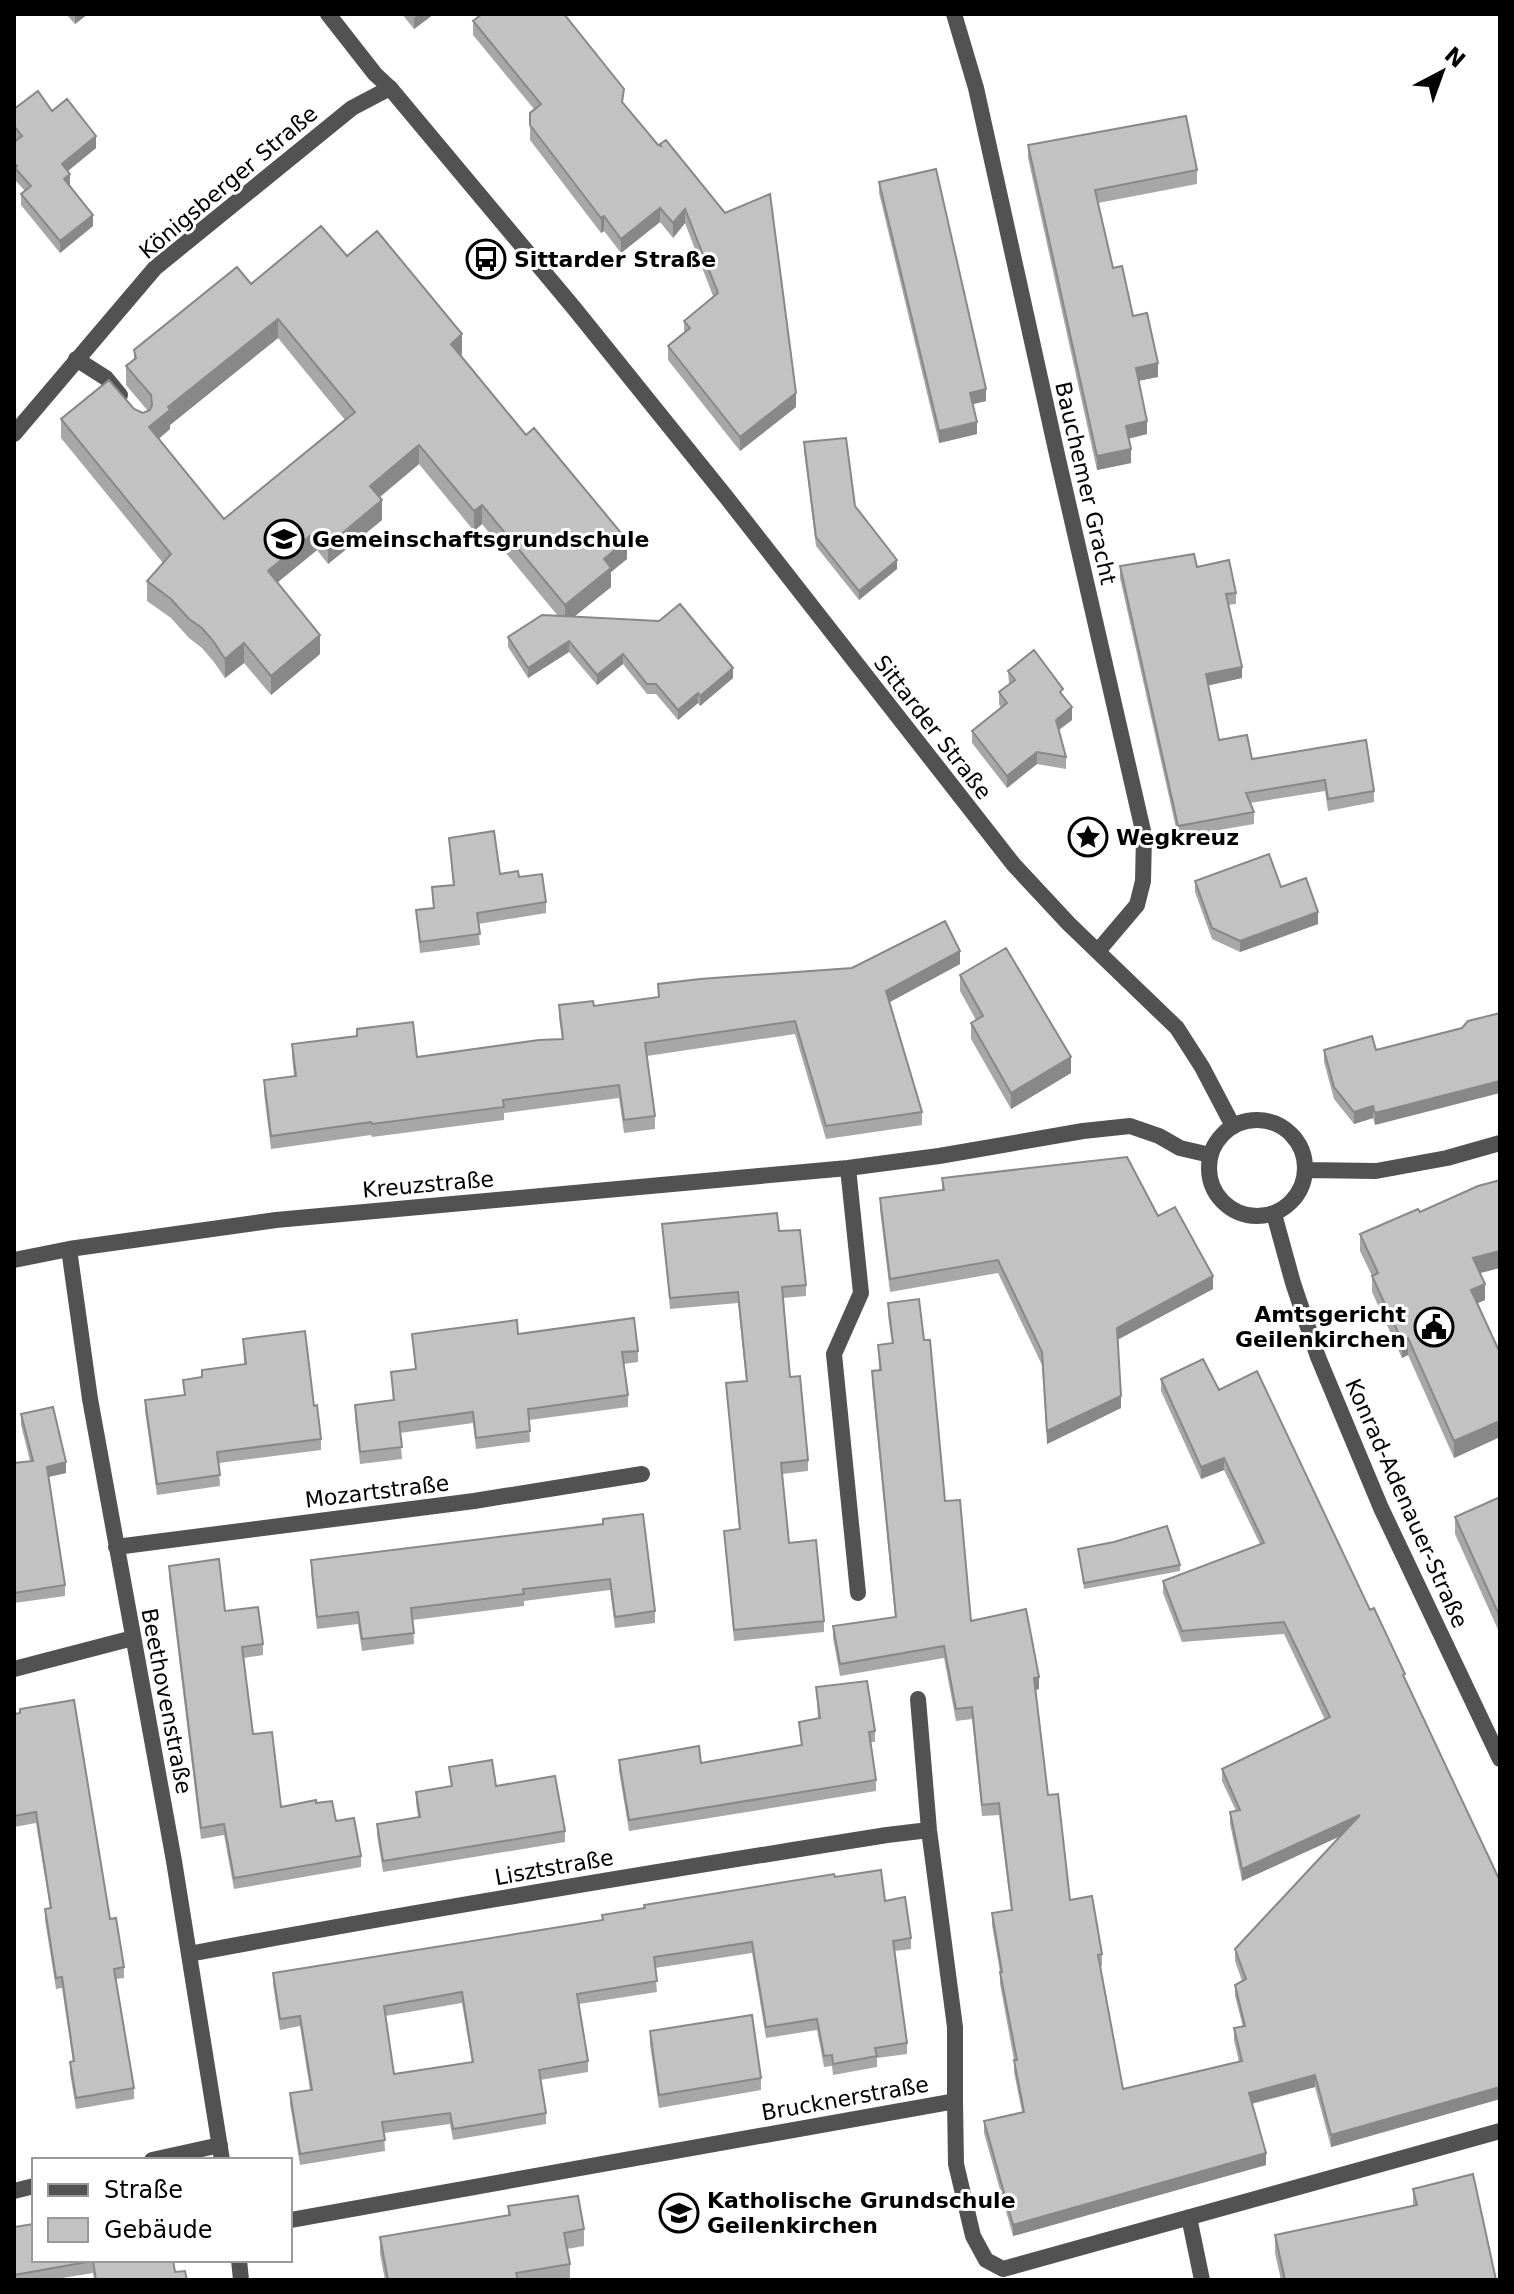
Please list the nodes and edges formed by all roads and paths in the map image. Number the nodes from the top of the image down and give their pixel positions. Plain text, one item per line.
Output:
1 (328, 14) edge
2 (954, 14) edge
3 (390, 88) junction
4 (76, 359) junction
5 (133, 410) edge
6 (14, 434) edge
7 (1098, 951) junction
8 (1233, 1126) junction
9 (1500, 1143) edge
10 (1210, 1155) junction
11 (848, 1168) junction
12 (1306, 1170) junction
13 (1274, 1214) junction
14 (69, 1249) junction
15 (14, 1260) edge
16 (642, 1474) dead end
17 (116, 1547) junction
18 (858, 1593) dead end
19 (133, 1638) junction
20 (14, 1669) edge
21 (918, 1699) dead end
22 (1500, 1759) edge
23 (929, 1830) junction
24 (189, 1954) junction
25 (955, 2101) junction
26 (1500, 2131) edge
27 (221, 2153) edge
28 (172, 2158) edge
29 (1189, 2217) junction
30 (292, 2220) edge
31 (1005, 2275) edge
32 (1202, 2280) edge

1 - 3 street, Sittarder Straße
2 - 7 street, Bauchemer Gracht
3 - 4 street, Königsberger Straße
3 - 7 street, Sittarder Straße
4 - 5 street
4 - 6 street, Königsberger Straße
7 - 8 street, Sittarder Straße
8 - 10 street
8 - 12 street
9 - 12 street
10 - 11 street, Kreuzstraße
10 - 13 street
11 - 14 street, Kreuzstraße
11 - 18 street
12 - 13 street
13 - 22 street, Konrad-Adenauer-Straße
14 - 15 street, Kreuzstraße
14 - 17 street, Beethovenstraße
16 - 17 street, Mozartstraße
17 - 19 street, Beethovenstraße
19 - 20 street
19 - 24 street, Beethovenstraße
21 - 23 street
23 - 24 street, Lisztstraße
23 - 25 street
24 - 27 street, Beethovenstraße
25 - 30 street, Brucknerstraße
25 - 31 street, Brucknerstraße
26 - 29 street, Brucknerstraße
27 - 28 street
29 - 31 street, Brucknerstraße
29 - 32 street

